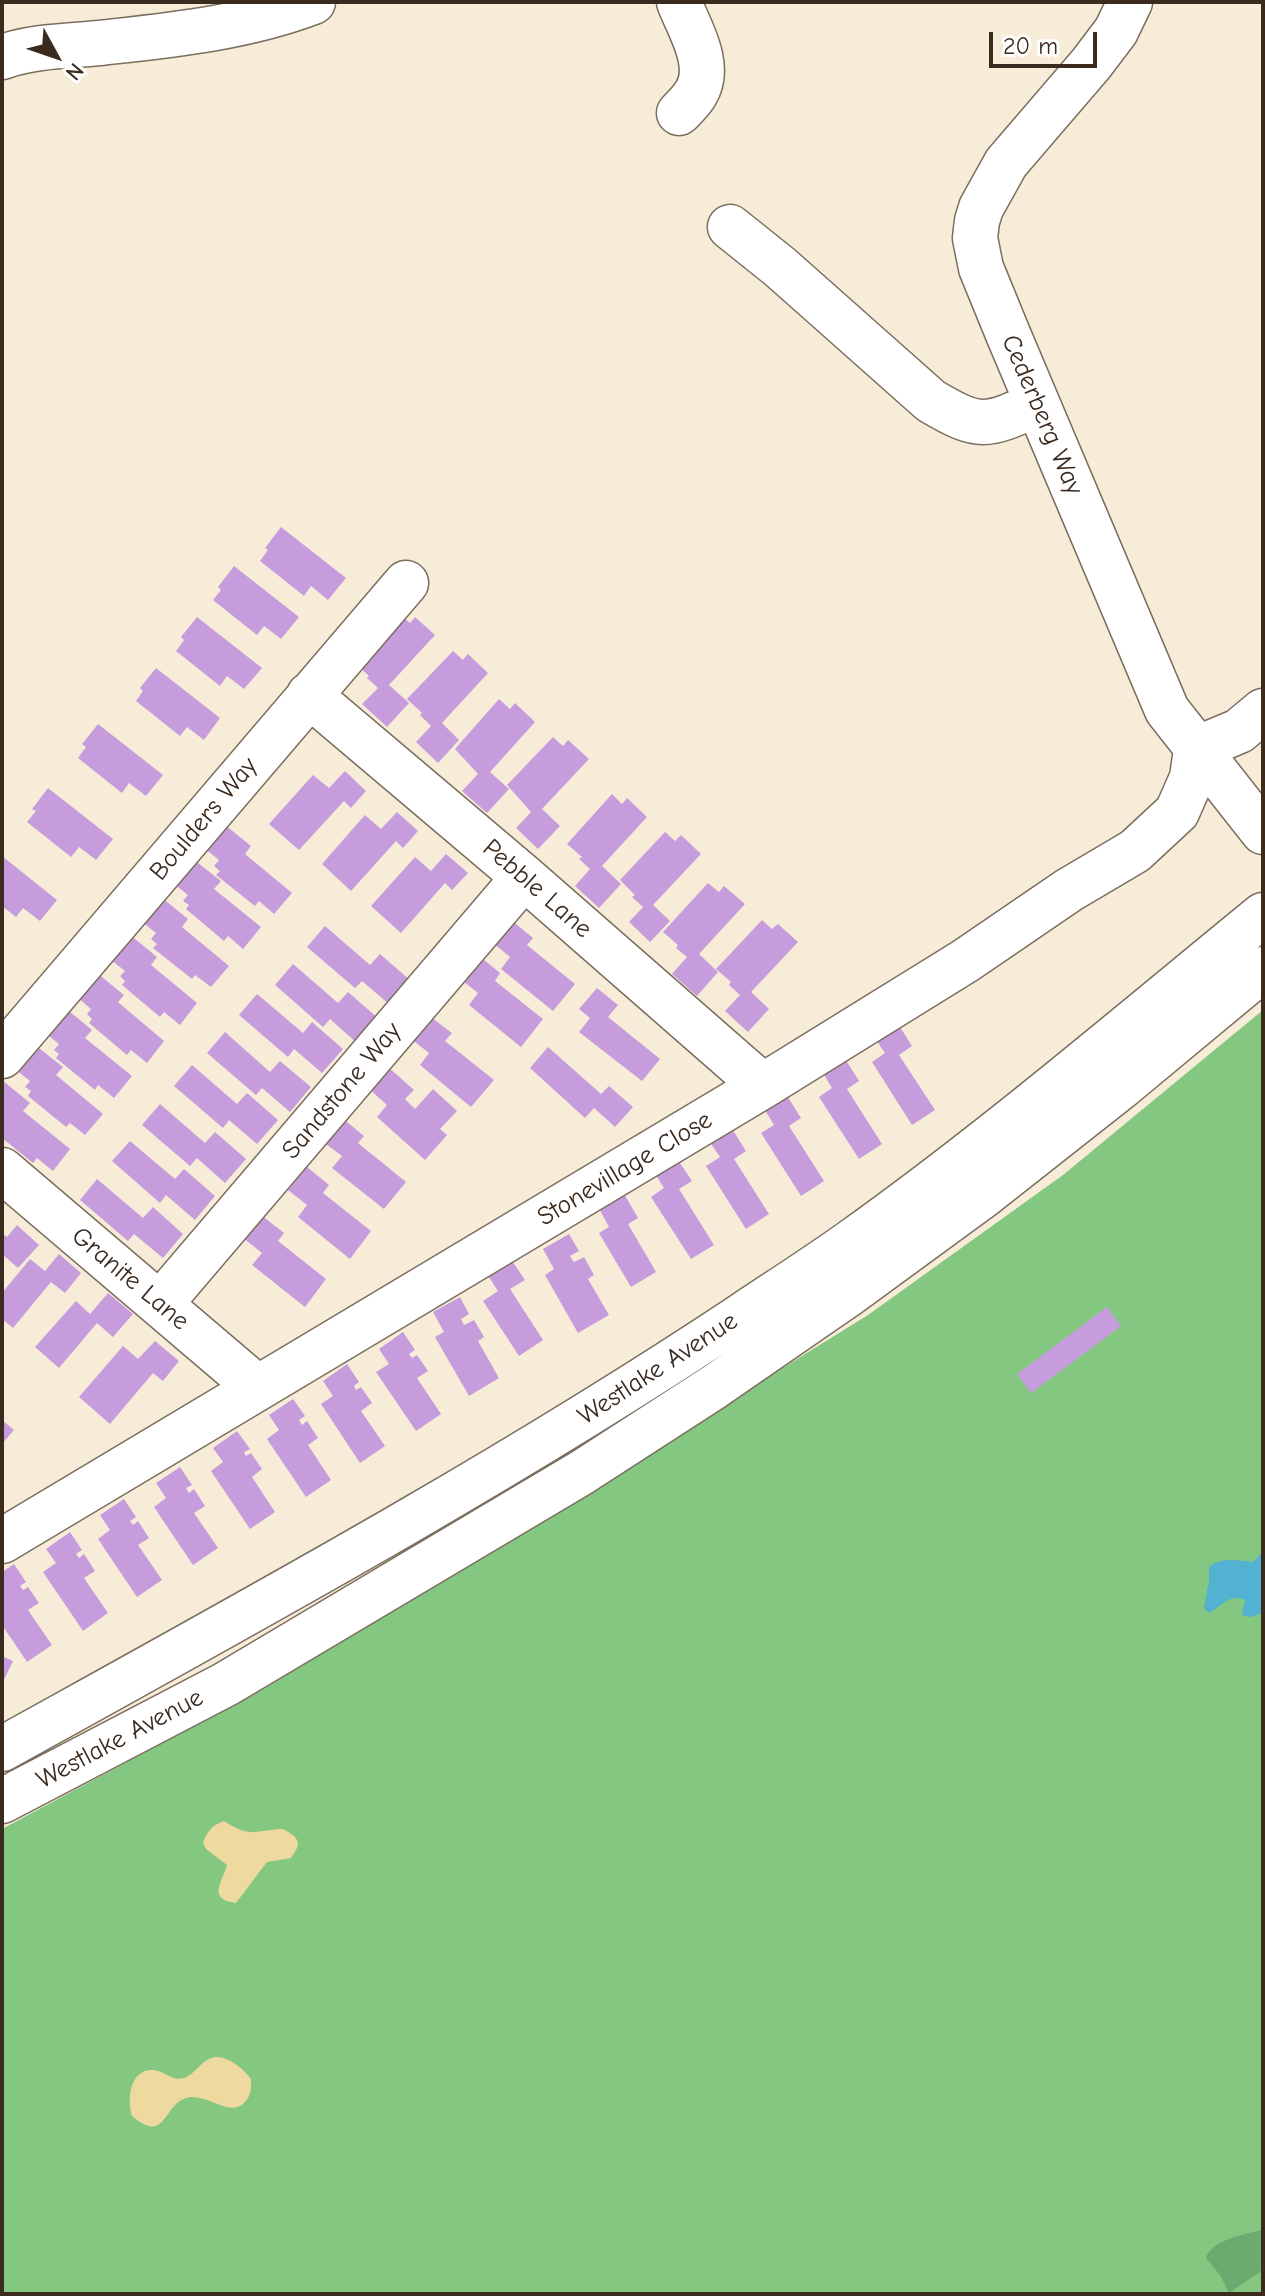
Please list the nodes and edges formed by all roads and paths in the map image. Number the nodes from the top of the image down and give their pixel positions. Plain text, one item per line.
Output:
1 (313, 2) edge
2 (1130, 2) edge
3 (699, 7) edge
4 (7, 55) edge
5 (679, 113) dead end
6 (730, 227) dead end
7 (1037, 404) junction
8 (406, 583) dead end
9 (309, 695) junction
10 (1263, 711) edge
11 (1196, 749) junction
12 (1263, 832) edge
13 (524, 877) junction
14 (1263, 915) edge
15 (1263, 969) edge
16 (2, 1056) edge
17 (763, 1086) junction
18 (2, 1170) edge
19 (160, 1304) junction
20 (258, 1388) junction
21 (2, 1541) edge
22 (2, 1749) edge
23 (2, 1801) edge

1 - 4 street
2 - 7 street, Cederberg Way
3 - 5 street
6 - 7 street
7 - 11 street, Cederberg Way
8 - 9 street, Boulders Way
9 - 13 street, Pebble Lane
9 - 16 street, Boulders Way
10 - 11 street
11 - 12 street, Cederberg Way
11 - 17 street, Stonevillage Close
13 - 17 street, Pebble Lane
13 - 19 street, Sandstone Way
14 - 22 street, Westlake Avenue
15 - 23 street, Westlake Avenue
17 - 20 street, Stonevillage Close
18 - 19 street, Granite Lane
19 - 20 street, Granite Lane
20 - 21 street, Stonevillage Close

